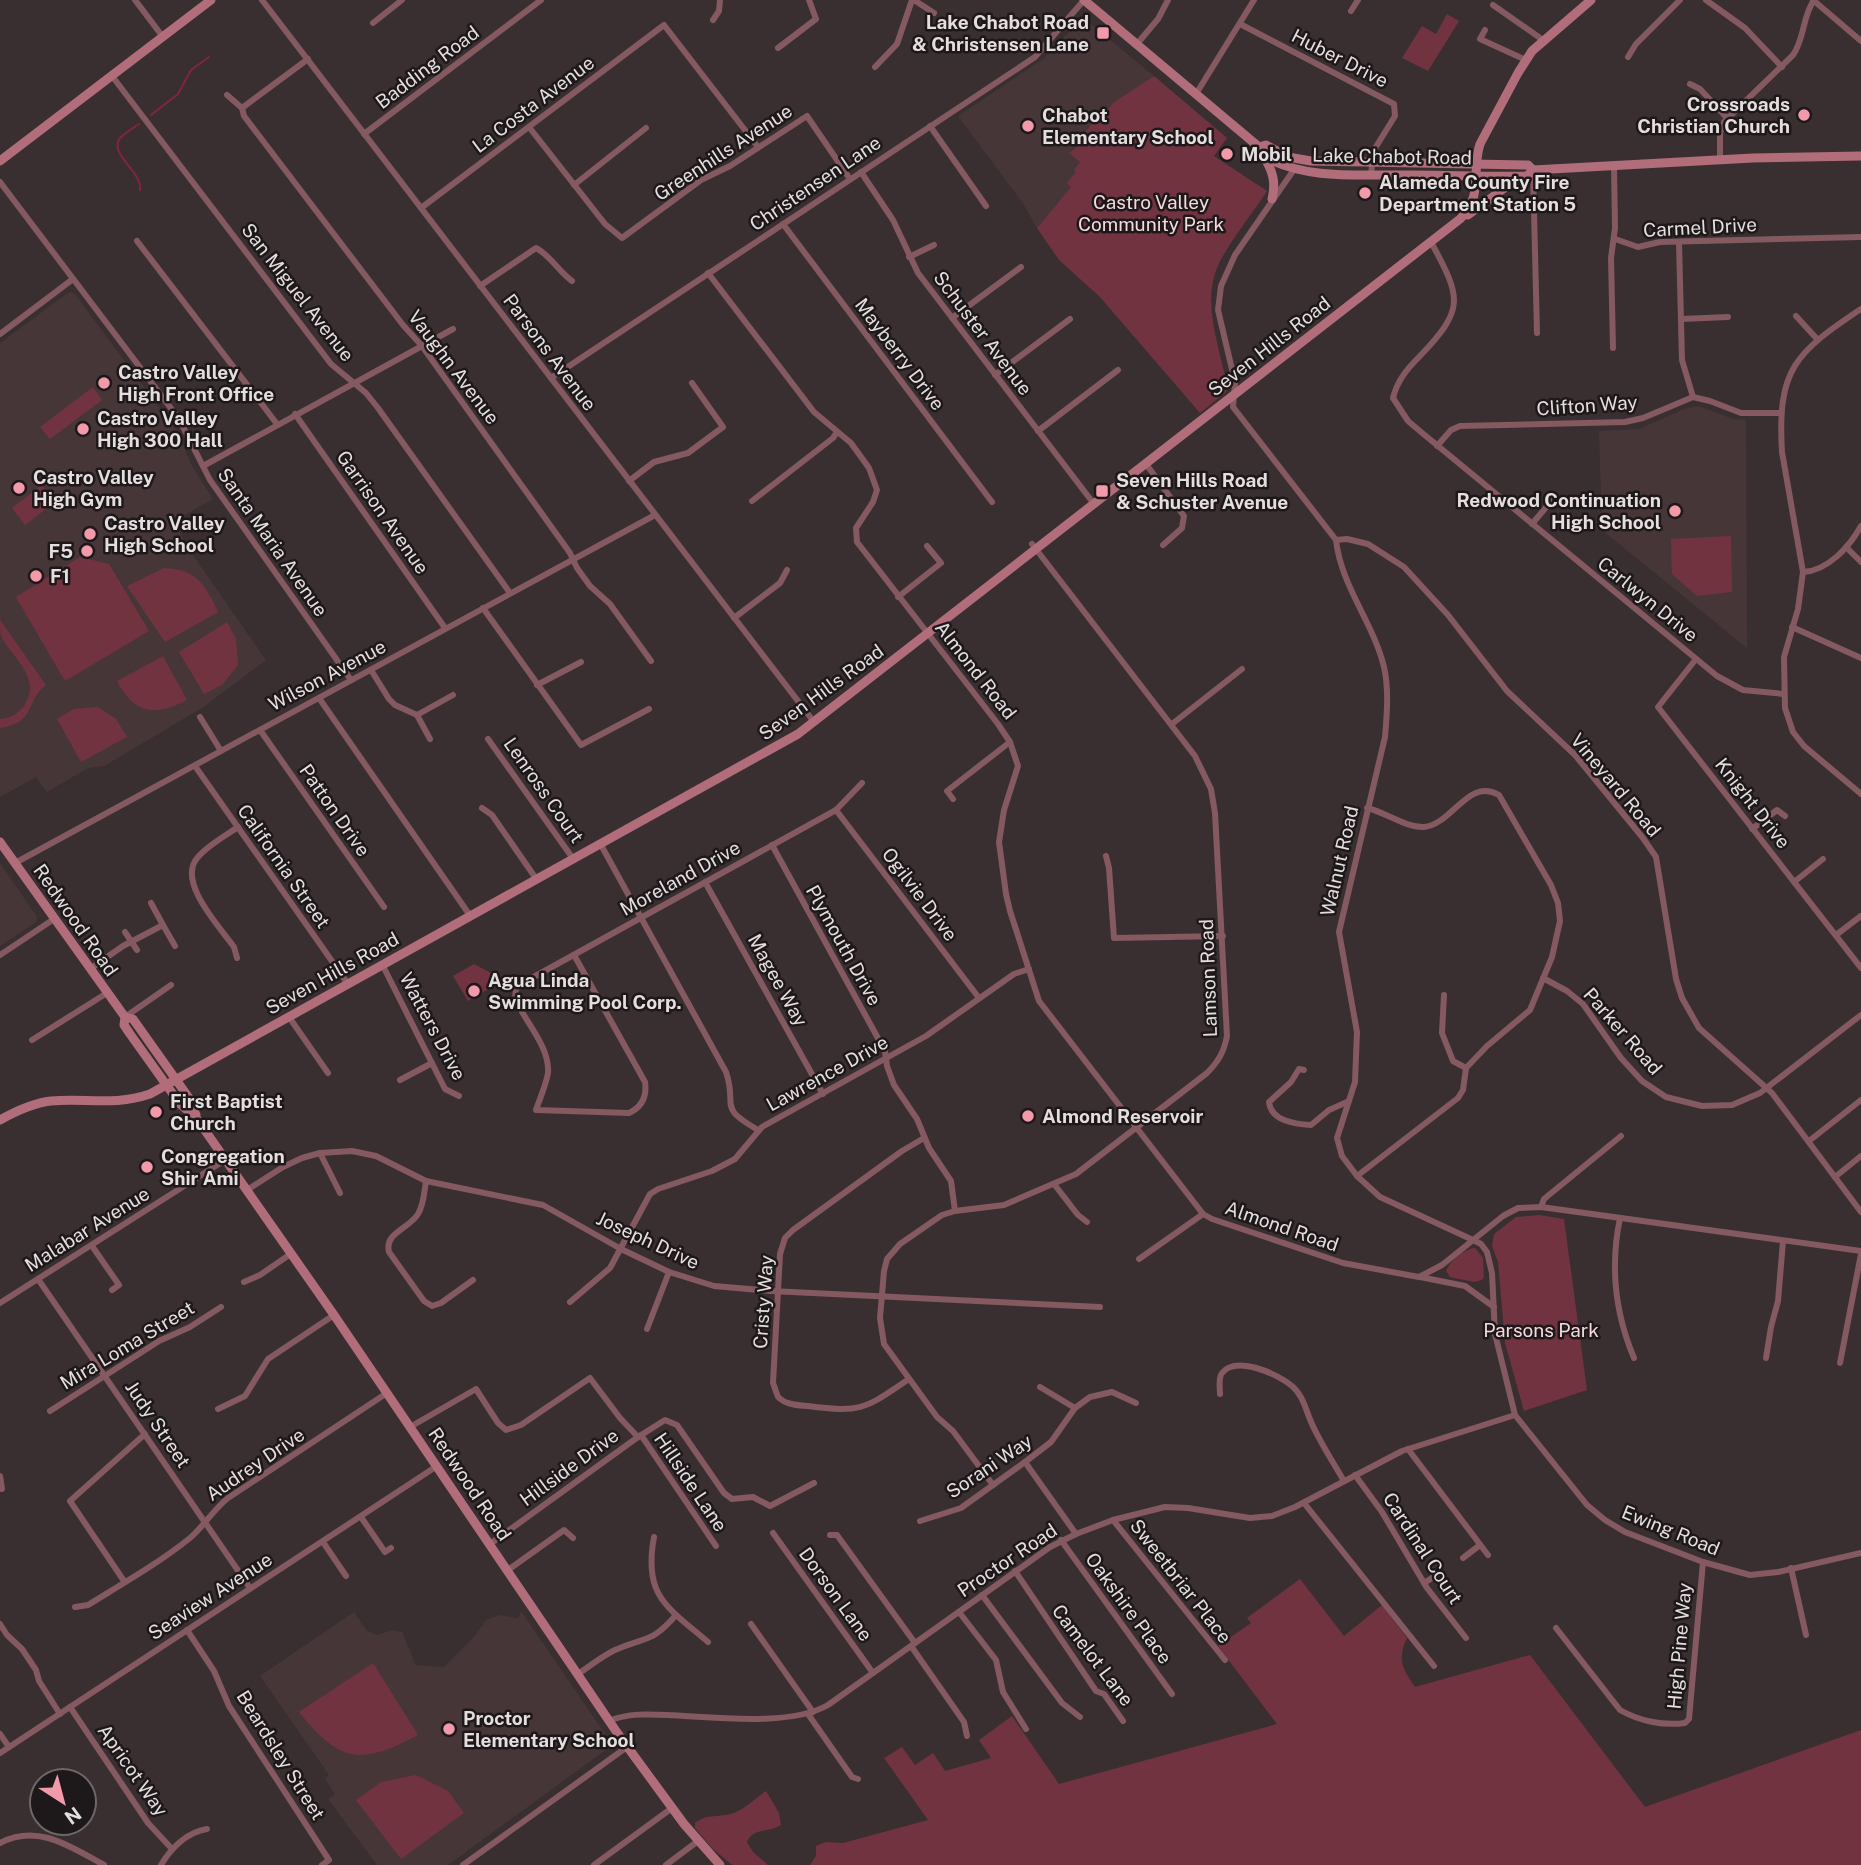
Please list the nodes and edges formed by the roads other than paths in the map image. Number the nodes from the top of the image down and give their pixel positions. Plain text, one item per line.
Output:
1 (135, 0) edge
2 (211, 0) edge
3 (262, 0) edge
4 (402, 0) edge
5 (541, 0) edge
6 (720, 0) edge
7 (809, 0) edge
8 (913, 0) edge
9 (1084, 0) edge
10 (1168, 0) edge
11 (1254, 0) edge
12 (1358, 0) edge
13 (1591, 0) edge
14 (1680, 0) edge
15 (1706, 0) edge
16 (1814, 0) edge
17 (1493, 5) dead end
18 (1351, 11) dead end
19 (934, 13) dead end
20 (713, 20) dead end
21 (373, 23) dead end
22 (1240, 24) junction
23 (1485, 30) dead end
24 (163, 37) junction
25 (1543, 40) junction
26 (1861, 41) edge
27 (1137, 44) junction
28 (778, 48) dead end
29 (1628, 57) dead end
30 (308, 59) junction
31 (1526, 60) junction
32 (875, 67) dead end
33 (1782, 67) junction
34 (112, 76) junction
35 (1690, 84) dead end
36 (1196, 94) junction
37 (227, 95) dead end
38 (242, 108) junction
39 (1727, 118) junction
40 (930, 126) junction
41 (529, 127) junction
42 (646, 128) dead end
43 (365, 134) junction
44 (758, 147) junction
45 (1261, 151) junction
46 (1861, 156) edge
47 (1299, 160) junction
48 (1720, 160) junction
49 (0, 161) edge
50 (1371, 163) junction
51 (1477, 164) junction
52 (1614, 166) junction
53 (1294, 169) junction
54 (861, 172) junction
55 (1530, 173) junction
56 (1371, 174) junction
57 (1476, 176) junction
58 (850, 179) junction
59 (0, 182) edge
60 (574, 185) junction
61 (1272, 199) junction
62 (986, 206) dead end
63 (422, 208) junction
64 (1460, 219) junction
65 (783, 224) junction
66 (1861, 237) edge
67 (1615, 239) junction
68 (137, 241) dead end
69 (1679, 242) junction
70 (1431, 243) junction
71 (934, 245) dead end
72 (909, 257) junction
73 (1021, 267) dead end
74 (708, 273) junction
75 (73, 279) junction
76 (572, 281) dead end
77 (481, 286) junction
78 (1861, 309) edge
79 (1797, 316) dead end
80 (1728, 317) dead end
81 (952, 318) junction
82 (1070, 318) dead end
83 (1681, 319) junction
84 (453, 329) dead end
85 (1537, 333) dead end
86 (0, 334) edge
87 (1817, 340) junction
88 (422, 346) junction
89 (1613, 348) dead end
90 (1118, 370) dead end
91 (995, 375) junction
92 (551, 378) junction
93 (353, 383) junction
94 (692, 383) dead end
95 (1233, 397) junction
96 (1693, 397) junction
97 (1781, 413) junction
98 (295, 415) junction
99 (277, 424) junction
100 (1038, 431) junction
101 (837, 432) junction
102 (1437, 446) junction
103 (1146, 464) junction
104 (203, 466) junction
105 (629, 481) junction
106 (1553, 499) dead end
107 (752, 501) dead end
108 (992, 502) dead end
109 (1094, 504) junction
110 (655, 515) junction
111 (1532, 524) junction
112 (1861, 526) edge
113 (1336, 540) junction
114 (1163, 544) dead end
115 (927, 546) dead end
116 (1034, 547) junction
117 (1846, 547) junction
118 (573, 559) junction
119 (1861, 562) edge
120 (787, 570) dead end
121 (1803, 572) junction
122 (510, 593) junction
123 (898, 597) junction
124 (483, 607) junction
125 (734, 618) junction
126 (1792, 627) junction
127 (445, 628) junction
128 (928, 634) junction
129 (1696, 659) junction
130 (1861, 659) edge
131 (650, 661) dead end
132 (581, 662) dead end
133 (1242, 669) dead end
134 (371, 670) junction
135 (351, 680) junction
136 (537, 685) junction
137 (1784, 694) junction
138 (453, 695) dead end
139 (319, 698) junction
140 (649, 709) dead end
141 (417, 715) junction
142 (201, 717) dead end
143 (814, 722) junction
144 (1172, 724) junction
145 (260, 730) junction
146 (430, 739) dead end
147 (488, 739) dead end
148 (1010, 742) junction
149 (221, 751) junction
150 (195, 766) junction
151 (862, 783) dead end
152 (1861, 794) edge
153 (953, 799) dead end
154 (482, 808) dead end
155 (1367, 808) junction
156 (836, 810) junction
157 (1785, 816) dead end
158 (238, 827) junction
159 (1752, 829) junction
160 (0, 842) edge
161 (601, 845) junction
162 (772, 845) junction
163 (1106, 856) dead end
164 (1823, 859) dead end
165 (574, 860) junction
166 (15, 863) junction
167 (537, 880) junction
168 (705, 882) junction
169 (1794, 882) junction
170 (151, 903) dead end
171 (384, 907) dead end
172 (1861, 916) edge
173 (471, 917) junction
174 (640, 918) junction
175 (54, 919) junction
176 (163, 925) junction
177 (125, 932) dead end
178 (1836, 935) junction
179 (1223, 936) junction
180 (131, 942) junction
181 (175, 946) dead end
182 (137, 950) dead end
183 (574, 955) junction
184 (0, 956) edge
185 (237, 958) dead end
186 (383, 965) junction
187 (1861, 968) edge
188 (90, 969) junction
189 (1029, 969) junction
190 (1543, 978) junction
191 (348, 984) junction
192 (171, 985) dead end
193 (107, 993) junction
194 (1444, 995) dead end
195 (979, 998) junction
196 (1861, 1015) edge
197 (124, 1017) junction
198 (289, 1017) junction
199 (32, 1040) dead end
200 (886, 1058) junction
201 (432, 1063) junction
202 (1466, 1068) junction
203 (1304, 1070) dead end
204 (328, 1073) dead end
205 (176, 1080) junction
206 (400, 1080) dead end
207 (166, 1085) junction
208 (1768, 1088) junction
209 (823, 1094) junction
210 (459, 1096) dead end
211 (1861, 1100) edge
212 (1347, 1102) junction
213 (197, 1119) junction
214 (0, 1120) edge
215 (1136, 1127) junction
216 (758, 1130) junction
217 (1621, 1136) dead end
218 (924, 1138) junction
219 (1809, 1141) junction
220 (320, 1153) junction
221 (1861, 1156) edge
222 (225, 1160) junction
223 (1357, 1176) junction
224 (1835, 1177) junction
225 (426, 1181) junction
226 (1054, 1184) junction
227 (247, 1190) junction
228 (340, 1193) dead end
229 (1541, 1207) junction
230 (955, 1211) junction
231 (1861, 1212) edge
232 (1203, 1214) junction
233 (1620, 1218) junction
234 (1087, 1222) dead end
235 (1473, 1240) junction
236 (1783, 1241) junction
237 (92, 1245) junction
238 (621, 1249) junction
239 (1861, 1252) edge
240 (292, 1253) junction
241 (1139, 1259) dead end
242 (670, 1272) junction
243 (1419, 1277) junction
244 (38, 1279) junction
245 (473, 1280) dead end
246 (244, 1282) dead end
247 (112, 1290) dead end
248 (779, 1292) junction
249 (882, 1297) junction
250 (569, 1301) dead end
251 (0, 1303) edge
252 (221, 1307) dead end
253 (1100, 1307) dead end
254 (1493, 1307) junction
255 (334, 1315) junction
256 (646, 1329) dead end
257 (1634, 1358) dead end
258 (1766, 1358) dead end
259 (1840, 1363) dead end
260 (105, 1375) junction
261 (909, 1379) junction
262 (1040, 1387) dead end
263 (387, 1393) junction
264 (1220, 1394) dead end
265 (1136, 1403) dead end
266 (1075, 1408) junction
267 (218, 1409) dead end
268 (50, 1411) dead end
269 (1515, 1415) junction
270 (410, 1426) junction
271 (145, 1434) junction
272 (639, 1436) junction
273 (1408, 1449) junction
274 (1025, 1462) junction
275 (437, 1466) junction
276 (1355, 1475) junction
277 (0, 1476) edge
278 (1344, 1481) junction
279 (814, 1483) dead end
280 (993, 1485) junction
281 (2, 1489) dead end
282 (1304, 1503) junction
283 (361, 1517) junction
284 (1113, 1520) junction
285 (204, 1521) junction
286 (919, 1521) dead end
287 (774, 1533) dead end
288 (1076, 1534) junction
289 (830, 1535) dead end
290 (654, 1536) dead end
291 (573, 1538) dead end
292 (1061, 1540) junction
293 (323, 1542) junction
294 (490, 1544) junction
295 (1480, 1545) junction
296 (716, 1546) dead end
297 (391, 1548) dead end
298 (1861, 1553) edge
299 (1488, 1555) dead end
300 (1462, 1558) dead end
301 (1703, 1562) junction
302 (1791, 1568) junction
303 (508, 1570) junction
304 (1015, 1571) junction
305 (1440, 1573) dead end
306 (346, 1576) dead end
307 (124, 1581) junction
308 (1424, 1583) junction
309 (250, 1588) junction
310 (982, 1595) junction
311 (75, 1607) dead end
312 (959, 1612) junction
313 (676, 1615) junction
314 (0, 1624) edge
315 (751, 1624) dead end
316 (1556, 1628) dead end
317 (187, 1630) junction
318 (1806, 1635) dead end
319 (1466, 1638) dead end
320 (708, 1642) dead end
321 (913, 1644) junction
322 (1225, 1660) dead end
323 (1434, 1667) dead end
324 (873, 1673) junction
325 (578, 1674) junction
326 (1172, 1694) dead end
327 (70, 1707) junction
328 (811, 1713) junction
329 (60, 1714) junction
330 (1080, 1717) dead end
331 (609, 1721) junction
332 (1123, 1721) dead end
333 (1026, 1728) dead end
334 (0, 1734) edge
335 (967, 1737) dead end
336 (9, 1747) junction
337 (627, 1747) junction
338 (0, 1753) edge
339 (858, 1779) dead end
340 (672, 1808) junction
341 (207, 1829) dead end
342 (698, 1842) junction
343 (0, 1843) edge
344 (172, 1849) junction
345 (104, 1865) edge
346 (161, 1865) edge
347 (322, 1865) edge
348 (463, 1865) edge
349 (594, 1865) edge
350 (666, 1865) edge
351 (720, 1865) edge

1 - 24 street
2 - 24 main road
3 - 30 street, Parsons Avenue
4 - 21 street
5 - 43 street, Badding Road
6 - 20 street
7 - 28 street
8 - 19 street
8 - 32 street
9 - 27 main road, Lake Chabot Road
9 - 40 street, Christensen Lane
10 - 27 street
11 - 22 street
12 - 18 street
13 - 25 main road, Seven Hills Road
14 - 29 street
15 - 33 street
16 - 26 street
16 - 33 street
17 - 25 street
22 - 36 street
22 - 50 street, Huber Drive
23 - 31 street
24 - 34 main road
25 - 31 main road, Seven Hills Road
27 - 36 main road, Lake Chabot Road
30 - 38 street
30 - 43 street, Parsons Avenue
31 - 51 main road, Seven Hills Road
33 - 39 street
34 - 49 main road
34 - 93 street, San Miguel Avenue
35 - 39 street
36 - 45 main road, Lake Chabot Road
37 - 38 street, Vaughn Avenue
38 - 88 street, Vaughn Avenue
39 - 48 street
40 - 54 street, Christensen Lane
40 - 62 street
41 - 44 street, La Costa Avenue
41 - 60 street
41 - 63 street, La Costa Avenue
42 - 60 street
43 - 63 street, Parsons Avenue
44 - 58 street, Greenhills Avenue
44 - 60 street, Greenhills Avenue
45 - 47 main road, Lake Chabot Road
45 - 53 main road, Lake Chabot Road
45 - 61 main road
46 - 48 main road, Lake Chabot Road
47 - 50 main road, Lake Chabot Road
47 - 53 street
48 - 52 main road, Lake Chabot Road
50 - 51 main road, Lake Chabot Road
50 - 56 street, Huber Drive
51 - 55 main road, Lake Chabot Road
51 - 57 main road, Seven Hills Road
52 - 55 main road, Lake Chabot Road
52 - 67 street, Carmel Drive
53 - 56 main road, Lake Chabot Road
53 - 61 street
54 - 58 street, Christensen Lane
54 - 72 street, Schuster Avenue
55 - 57 main road, Lake Chabot Road
55 - 64 main road
55 - 85 street
56 - 57 main road, Lake Chabot Road
57 - 64 main road, Seven Hills Road
58 - 65 street, Christensen Lane
59 - 75 street, Santa Maria Avenue
61 - 95 street
63 - 77 street, Parsons Avenue
64 - 70 main road, Seven Hills Road
65 - 74 street, Christensen Lane
65 - 108 street, Mayberry Drive
66 - 69 street, Carmel Drive
67 - 69 street, Carmel Drive
67 - 89 street
68 - 99 street
69 - 83 street
70 - 95 main road, Seven Hills Road
70 - 102 street, Carlwyn Drive
71 - 72 street
72 - 81 street, Schuster Avenue
73 - 81 street
74 - 92 street, Christensen Lane
74 - 101 street, Almond Road
75 - 86 street
75 - 104 street, Santa Maria Avenue
76 - 77 street
77 - 92 street, Parsons Avenue
78 - 87 street
79 - 87 street
80 - 83 street
81 - 91 street, Schuster Avenue
82 - 91 street
83 - 96 street
84 - 88 street
87 - 97 street
88 - 93 street
88 - 118 street, Vaughn Avenue
90 - 100 street
91 - 100 street, Schuster Avenue
92 - 105 street, Parsons Avenue
93 - 98 street
93 - 122 street, San Miguel Avenue
94 - 105 street
95 - 103 main road, Seven Hills Road
95 - 113 street, Walnut Road
96 - 97 street
96 - 102 street, Clifton Way
97 - 121 street
98 - 99 street
98 - 127 street, Garrison Avenue
99 - 104 street
100 - 109 street, Schuster Avenue
101 - 107 street
101 - 123 street, Almond Road
102 - 111 street, Carlwyn Drive
103 - 109 main road, Seven Hills Road
103 - 114 street
104 - 135 street, Santa Maria Avenue
105 - 110 street, Parsons Avenue
106 - 111 street
109 - 116 main road, Seven Hills Road
110 - 118 street, Wilson Avenue
110 - 125 street, Parsons Avenue
111 - 129 street, Carlwyn Drive
112 - 117 street
113 - 155 street, Walnut Road
113 - 208 street, Vineyard Road
115 - 123 street
116 - 128 main road, Seven Hills Road
116 - 144 street, Lamson Road
117 - 119 street
117 - 121 street
118 - 122 street, Wilson Avenue
118 - 131 street, Vaughn Avenue
120 - 125 street
121 - 126 street
122 - 124 street, Wilson Avenue
123 - 128 street, Almond Road
124 - 127 street, Wilson Avenue
124 - 136 street
125 - 143 street, Parsons Avenue
126 - 130 street
126 - 137 street
127 - 134 street, Wilson Avenue
128 - 143 main road, Seven Hills Road
128 - 148 street, Almond Road
129 - 137 street, Carlwyn Drive
129 - 159 street, Knight Drive
132 - 136 street
133 - 144 street
134 - 135 street, Wilson Avenue
134 - 141 street
135 - 139 street, Wilson Avenue
136 - 140 street
137 - 152 street
138 - 141 street
139 - 145 street, Wilson Avenue
139 - 173 street
141 - 146 street
142 - 149 street
143 - 161 main road, Seven Hills Road
144 - 179 street, Lamson Road
145 - 149 street, Wilson Avenue
145 - 171 street, Patton Drive
147 - 165 street, Lenross Court
148 - 153 street
148 - 189 street, Almond Road
149 - 150 street, Wilson Avenue
150 - 158 street, California Street
150 - 166 street, Wilson Avenue
151 - 156 street, Moreland Drive
154 - 167 street
155 - 190 street
155 - 212 street, Walnut Road
156 - 162 street, Moreland Drive
156 - 195 street, Ogilvie Drive
157 - 159 street
158 - 185 street
158 - 191 street, California Street
159 - 169 street, Knight Drive
160 - 166 main road, Redwood Road
161 - 165 main road, Seven Hills Road
161 - 174 street
162 - 168 street, Moreland Drive
162 - 200 street, Plymouth Drive
163 - 179 street
164 - 169 street
165 - 167 main road, Seven Hills Road
166 - 175 main road, Redwood Road
167 - 173 main road, Seven Hills Road
168 - 174 street, Moreland Drive
168 - 209 street, Magee Way
169 - 178 street, Knight Drive
170 - 176 street
172 - 178 street
173 - 186 main road, Seven Hills Road
174 - 183 street, Moreland Drive
174 - 216 street
175 - 184 street
175 - 188 main road, Redwood Road
176 - 180 street
176 - 181 street
177 - 180 street
178 - 187 street, Knight Drive
179 - 215 street, Lamson Road
180 - 182 street
180 - 188 street
183 - 183 street, Moreland Drive
186 - 191 main road, Seven Hills Road
186 - 201 street, Watters Drive
188 - 193 main road, Redwood Road
189 - 195 street, Lawrence Drive
189 - 215 street, Almond Road
190 - 202 street
190 - 208 street, Parker Road
191 - 198 main road, Seven Hills Road
192 - 197 street
193 - 197 main road, Redwood Road
193 - 199 street
194 - 202 street
195 - 200 street, Lawrence Drive
196 - 208 street, Parker Road
197 - 205 main road, Redwood Road
197 - 207 main road, Redwood Road
198 - 204 street
198 - 205 main road, Seven Hills Road
200 - 209 street, Lawrence Drive
200 - 218 street, Plymouth Drive
201 - 206 street
201 - 210 street, Watters Drive
202 - 223 street
203 - 212 street
205 - 207 main road, Seven Hills Road
205 - 213 main road, Redwood Road
207 - 213 main road, Redwood Road
207 - 214 main road, Seven Hills Road
208 - 219 street, Vineyard Road
209 - 216 street, Lawrence Drive
211 - 219 street
212 - 223 street, Walnut Road
213 - 222 main road, Redwood Road
215 - 226 street, Lamson Road
215 - 232 street, Almond Road
216 - 238 street, Lawrence Drive
217 - 229 street
218 - 230 street, Plymouth Drive
218 - 248 street, Cristy Way
219 - 224 street, Vineyard Road
220 - 225 street, Joseph Drive
220 - 227 street, Joseph Drive
220 - 228 street
221 - 224 street
222 - 227 main road, Redwood Road
222 - 237 street, Malabar Avenue
223 - 235 street, Walnut Road
224 - 231 street, Vineyard Road
225 - 238 street, Joseph Drive
225 - 245 street
226 - 230 street, Lamson Road
226 - 234 street
227 - 240 main road, Redwood Road
229 - 233 street
229 - 235 street
230 - 249 street, Lamson Road
232 - 241 street
232 - 243 street, Almond Road
233 - 236 street
233 - 257 street
235 - 243 street
235 - 254 street
236 - 239 street
236 - 258 street
237 - 244 street, Malabar Avenue
237 - 247 street
238 - 242 street, Joseph Drive
238 - 250 street, Lawrence Drive
239 - 259 street
240 - 246 street
240 - 255 main road, Redwood Road
242 - 248 street, Joseph Drive
242 - 256 street
243 - 254 street, Almond Road
244 - 251 street, Malabar Avenue
244 - 260 street, Judy Street
248 - 249 street, Joseph Drive
248 - 261 street, Cristy Way
249 - 253 street, Joseph Drive
249 - 261 street, Lamson Road
252 - 260 street, Mira Loma Street
254 - 269 street
255 - 263 main road, Redwood Road
255 - 267 street
260 - 268 street, Mira Loma Street
260 - 271 street, Judy Street
261 - 280 street, Lamson Road
262 - 266 street
263 - 270 main road, Redwood Road
263 - 285 street, Audrey Drive
264 - 278 street
265 - 266 street, Sorani Way
266 - 274 street, Sorani Way
269 - 273 street, Proctor Road
269 - 301 street, Ewing Road
270 - 272 street, Hillside Lane
270 - 275 main road, Redwood Road
271 - 285 street, Judy Street
271 - 307 street
272 - 279 street, Hillside Drive
272 - 294 street, Hillside Drive
272 - 296 street, Hillside Lane
273 - 276 street, Proctor Road
273 - 295 street
274 - 280 street, Sorani Way
274 - 288 street
275 - 283 street, Seaview Avenue
275 - 294 main road, Redwood Road
276 - 278 street, Proctor Road
276 - 308 street, Cardinal Court
277 - 281 street
278 - 282 street, Proctor Road
280 - 286 street, Sorani Way
282 - 284 street, Proctor Road
282 - 323 street
283 - 293 street, Seaview Avenue
283 - 297 street
284 - 288 street, Proctor Road
284 - 322 street, Sweetbriar Place
285 - 307 street, Audrey Drive
285 - 309 street, Judy Street
287 - 324 street, Dorson Lane
288 - 292 street, Proctor Road
289 - 321 street
290 - 313 street
291 - 303 street
292 - 304 street, Proctor Road
292 - 326 street, Oakshire Place
293 - 306 street
293 - 309 street, Seaview Avenue
294 - 303 main road, Redwood Road
295 - 299 street
295 - 300 street
298 - 302 street, Ewing Road
301 - 302 street, Ewing Road
301 - 316 street, High Pine Way
302 - 318 street
303 - 325 main road, Redwood Road
304 - 310 street, Proctor Road
304 - 332 street, Camelot Lane
305 - 308 street
307 - 311 street, Audrey Drive
308 - 319 street, Cardinal Court
309 - 317 street, Seaview Avenue
310 - 312 street, Proctor Road
310 - 330 street
312 - 321 street, Proctor Road
312 - 333 street
313 - 320 street
313 - 325 street
314 - 329 street
315 - 328 street
317 - 327 street, Seaview Avenue
317 - 347 street, Beardsley Street
321 - 324 street, Proctor Road
321 - 335 street
324 - 328 street, Proctor Road
325 - 331 main road, Redwood Road
327 - 329 street, Seaview Avenue
327 - 344 street, Apricot Way
328 - 331 street, Proctor Road
328 - 339 street
329 - 336 street, Seaview Avenue
331 - 337 main road, Redwood Road
334 - 336 street
336 - 338 street, Seaview Avenue
337 - 340 main road, Redwood Road
337 - 348 street
340 - 342 main road, Redwood Road
340 - 349 street
341 - 344 street
342 - 350 street
342 - 351 main road, Redwood Road
343 - 345 street
344 - 346 street

